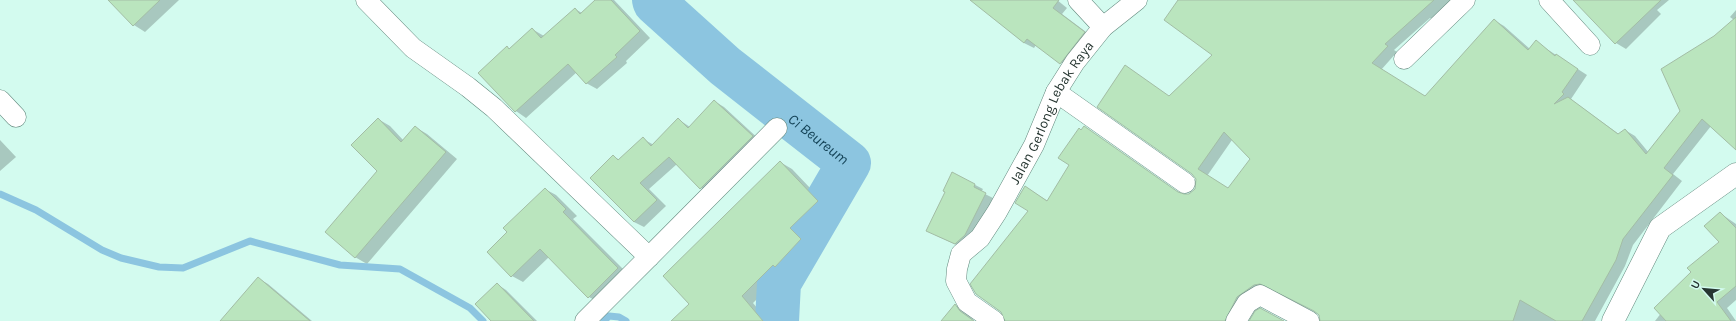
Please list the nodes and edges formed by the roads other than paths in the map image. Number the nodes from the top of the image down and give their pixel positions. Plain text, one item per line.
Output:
1 (366, 0) edge
2 (1078, 0) edge
3 (1137, 0) edge
4 (1465, 0) edge
5 (1549, 0) edge
6 (1103, 27) junction
7 (1590, 45) dead end
8 (1404, 60) dead end
9 (1056, 92) junction
10 (0, 100) edge
11 (16, 117) dead end
12 (777, 128) dead end
13 (1736, 174) edge
14 (1185, 183) dead end
15 (649, 257) junction
16 (586, 321) edge
17 (994, 321) edge
18 (1236, 321) edge
19 (1309, 321) edge
20 (1613, 321) edge

1 - 15 street
2 - 6 street
3 - 6 street, Jalan Gerlong Lebak Raya
4 - 8 street
5 - 7 street
6 - 9 street, Jalan Gerlong Lebak Raya
9 - 14 street
9 - 17 street, Jalan Gerlong Lebak Raya
10 - 11 street
12 - 15 street
13 - 20 main road
15 - 16 street
18 - 19 street

